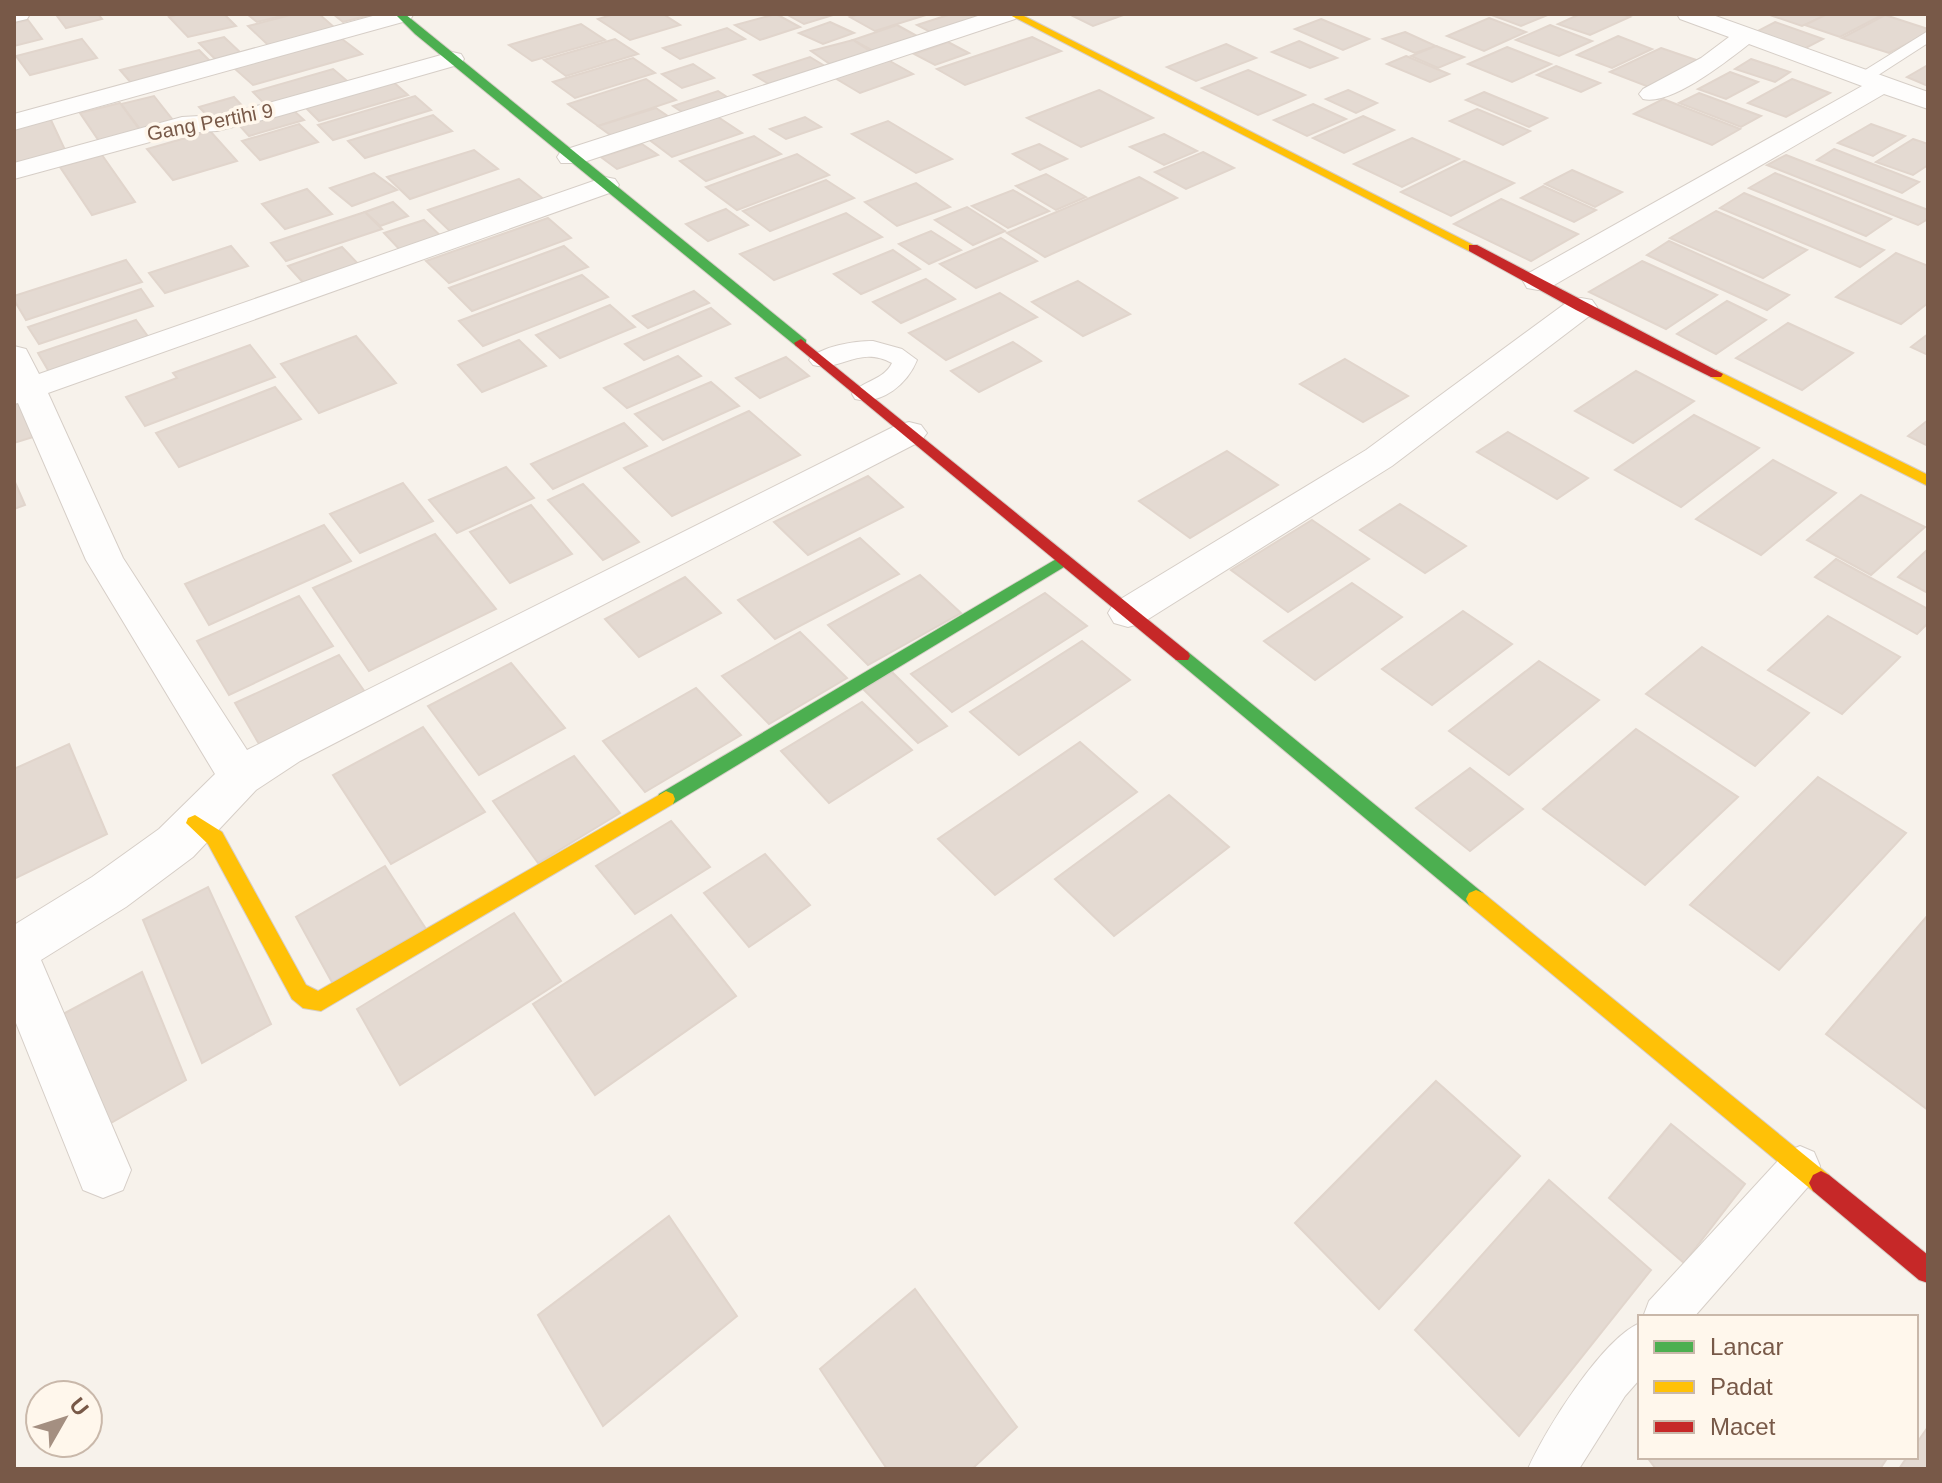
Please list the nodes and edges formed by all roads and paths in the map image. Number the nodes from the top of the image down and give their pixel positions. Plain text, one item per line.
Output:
1 (1010, 14) edge
2 (1688, 14) edge
3 (401, 15) edge
4 (1746, 35) junction
5 (1928, 36) edge
6 (452, 59) junction
7 (1873, 81) junction
8 (1652, 94) dead end
9 (1928, 101) edge
10 (14, 122) edge
11 (571, 157) junction
12 (14, 171) edge
13 (605, 185) junction
14 (1538, 281) junction
15 (1581, 307) junction
16 (821, 360) junction
17 (20, 379) edge
18 (864, 394) junction
19 (909, 433) junction
20 (1928, 481) edge
21 (1063, 560) junction
22 (1128, 613) junction
23 (240, 777) junction
24 (195, 823) junction
25 (14, 953) edge
26 (1800, 1166) junction
27 (103, 1170) dead end
28 (1928, 1271) edge
29 (1667, 1315) edge
30 (1638, 1347) edge
31 (1552, 1469) edge

1 - 11 street
1 - 14 street
2 - 4 street
3 - 6 street
3 - 10 street
4 - 7 street
4 - 8 street
5 - 7 lane
6 - 11 street
6 - 12 street, Gang Pertihi 9
7 - 9 street
7 - 14 street
11 - 13 street
13 - 16 street
13 - 17 street
14 - 15 street
15 - 20 street
15 - 22 street
16 - 18 street
16 - 18 lane
17 - 23 street
18 - 19 street
19 - 21 street
19 - 23 street
21 - 22 street
21 - 24 street
22 - 26 street
23 - 24 street
24 - 25 street
25 - 27 street
26 - 28 street
26 - 29 lane
30 - 31 lane

